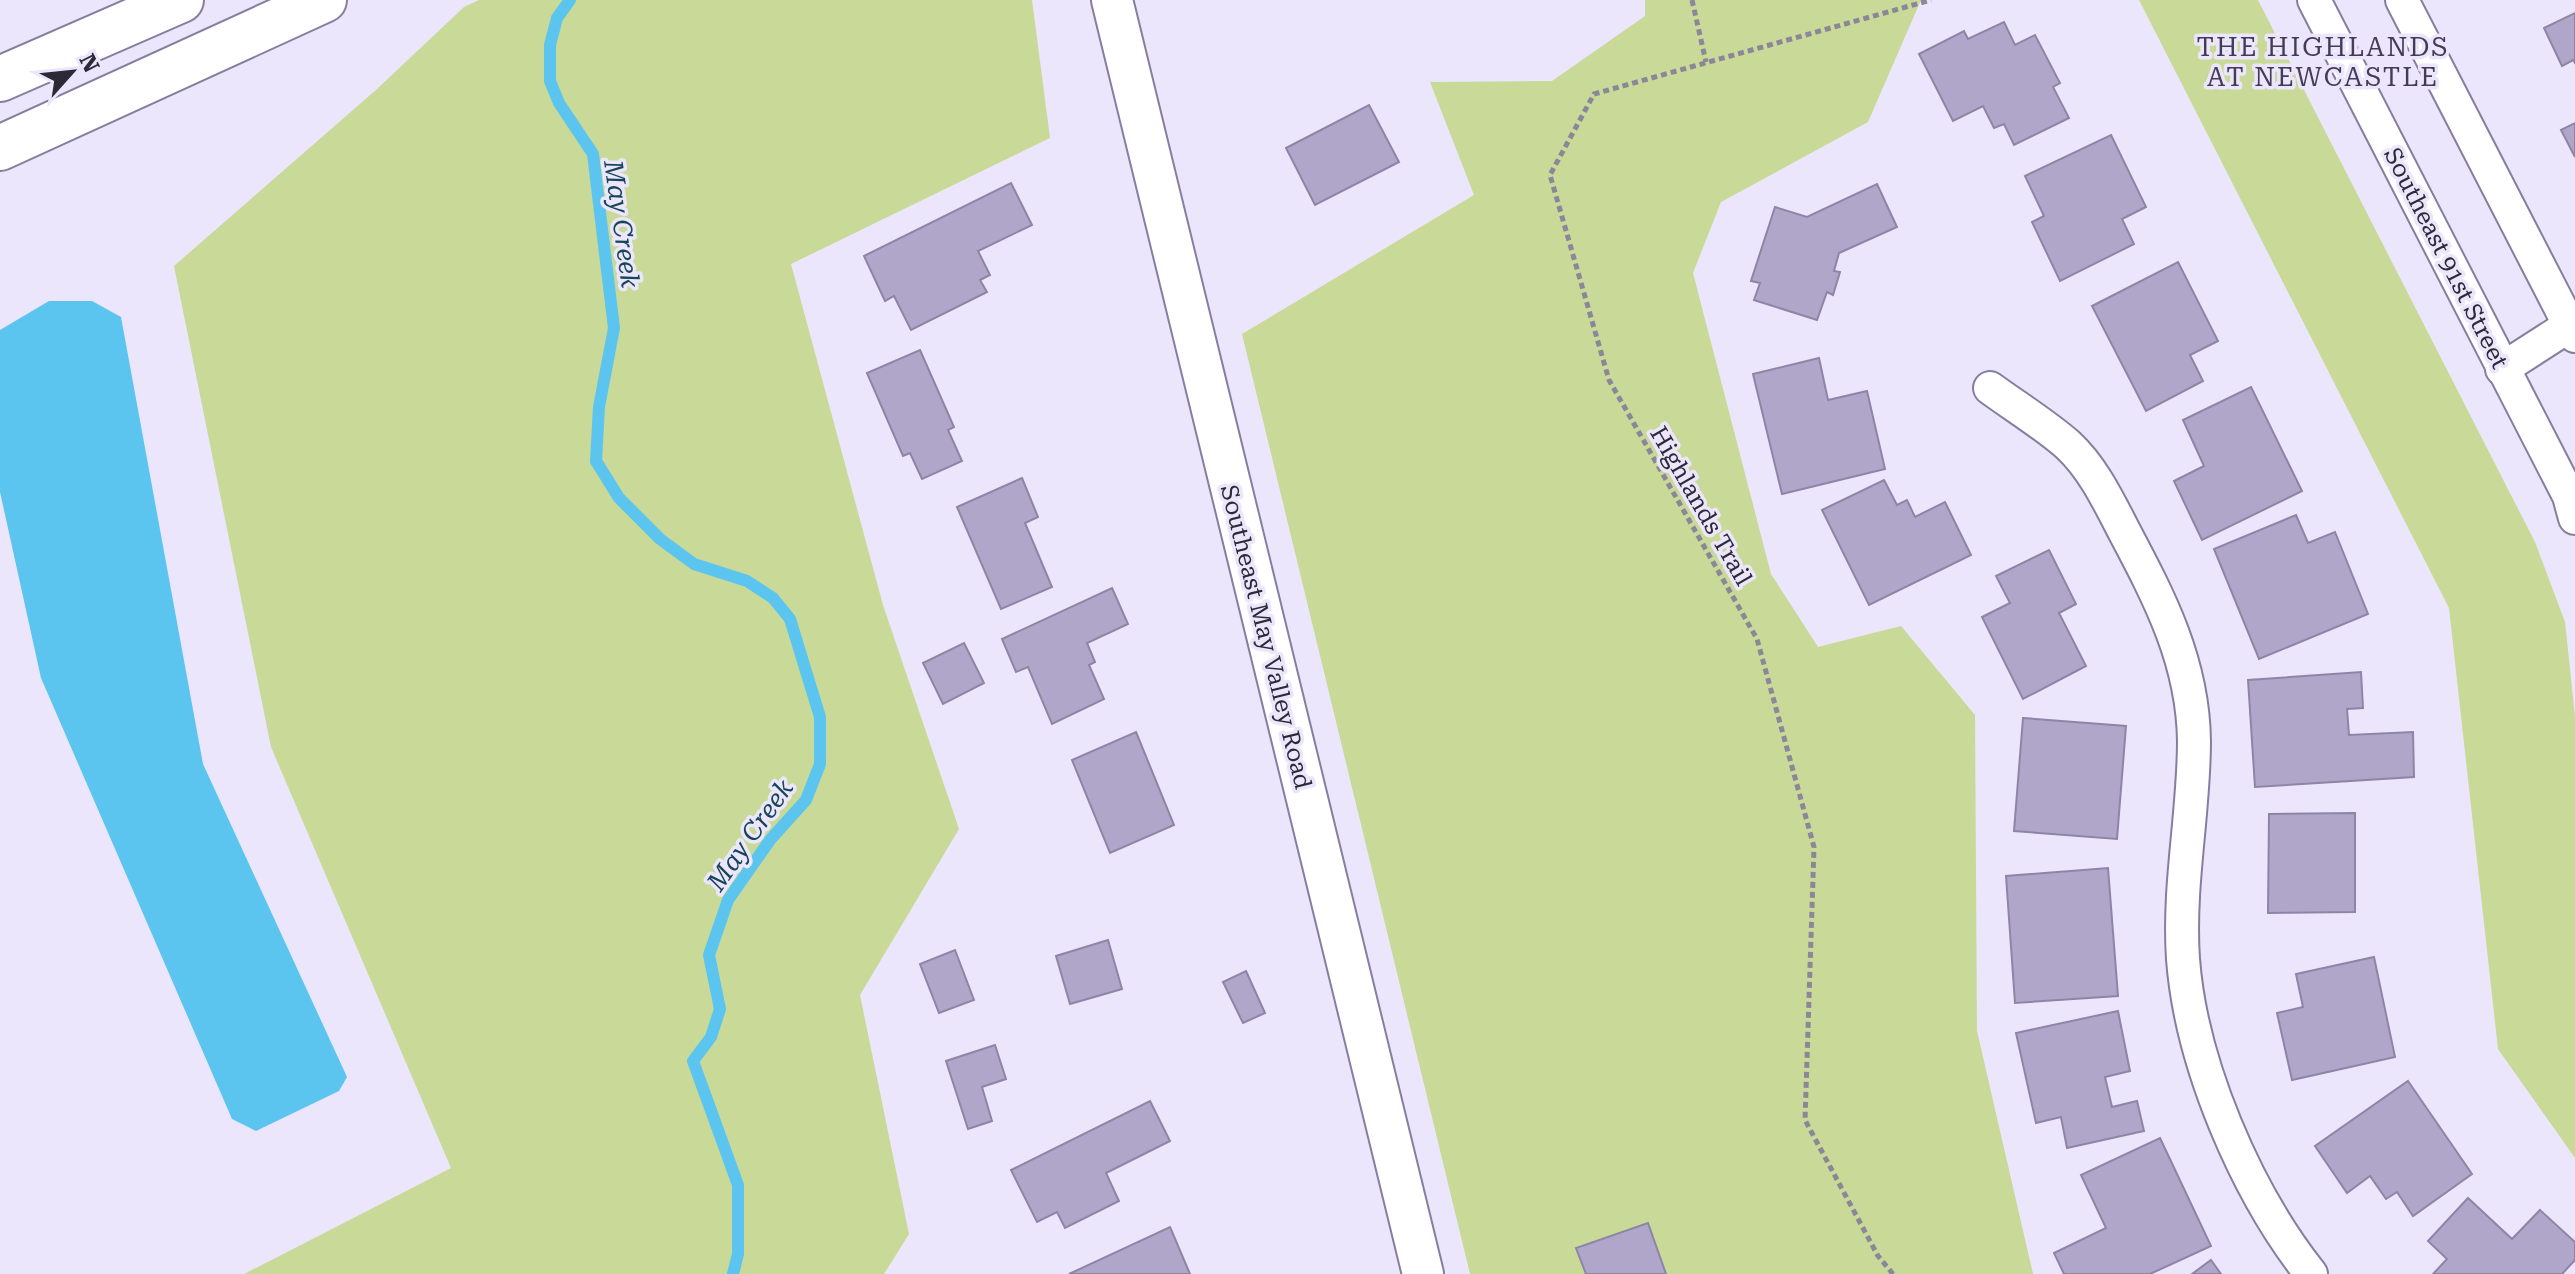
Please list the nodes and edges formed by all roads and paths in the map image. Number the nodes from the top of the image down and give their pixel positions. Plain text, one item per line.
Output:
1 (181, 0) edge
2 (324, 0) edge
3 (1112, 0) edge
4 (1692, 0) edge
5 (1931, 0) edge
6 (2314, 0) edge
7 (2402, 0) edge
8 (1706, 62) junction
9 (0, 79) edge
10 (0, 148) edge
11 (2574, 328) edge
12 (2502, 369) junction
13 (1990, 388) dead end
14 (2575, 518) edge
15 (1423, 1274) edge
16 (1893, 1274) edge
17 (2311, 1274) edge

1 - 9 main road
2 - 10 main road
3 - 15 street, Southeast May Valley Road
4 - 8 path
5 - 8 path, Highlands Trail
6 - 12 street, Southeast 91st Street
7 - 11 street
8 - 16 path, Highlands Trail
11 - 12 street
12 - 14 street, Southeast 91st Street
13 - 17 street

